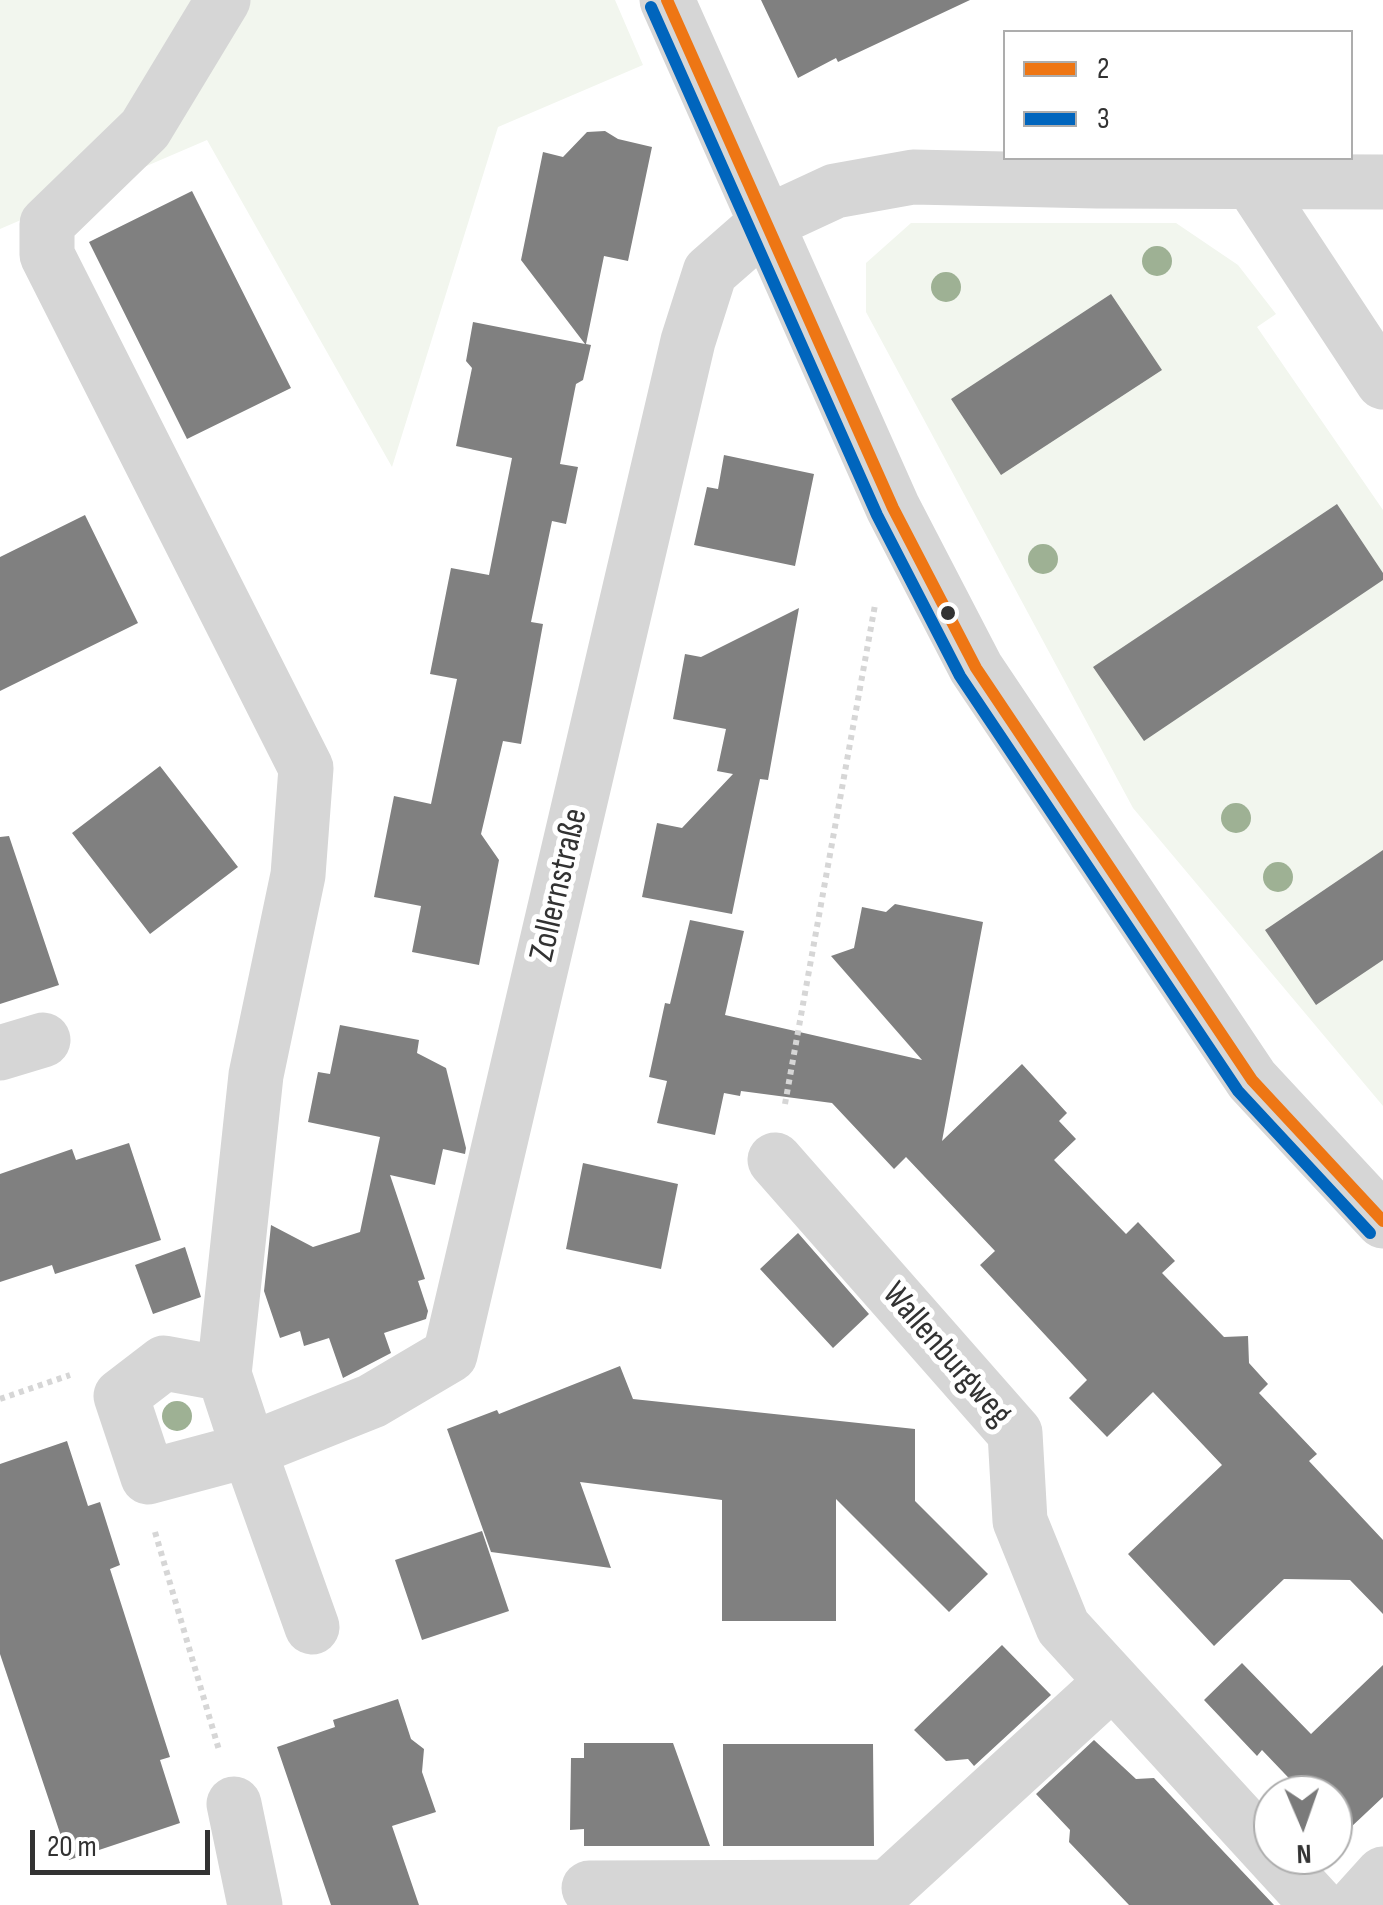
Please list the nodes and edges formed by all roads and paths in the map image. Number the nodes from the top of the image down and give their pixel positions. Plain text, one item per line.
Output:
1 (222, 0) edge
2 (667, 0) edge
3 (1383, 182) edge
4 (1252, 183) junction
5 (766, 223) junction
6 (1383, 382) edge
7 (875, 604) dead end
8 (775, 1160) joint
9 (1383, 1222) edge
10 (224, 1374) junction
11 (249, 1450) junction
12 (148, 1476) junction
13 (312, 1627) dead end
14 (1111, 1683) junction
15 (234, 1804) joint
16 (1383, 1874) edge
17 (588, 1888) dead end
18 (255, 1905) edge
19 (1318, 1905) edge
20 (1355, 1905) edge

1 - 10 street
2 - 5 street
3 - 4 street, Zollernstraße
4 - 5 street, Zollernstraße
4 - 6 street
5 - 9 street
5 - 11 street, Zollernstraße
7 - 8 path
8 - 14 street, Wallenburgweg
10 - 11 street
10 - 12 street
11 - 12 street, Zollernstraße
11 - 13 street
12 - 15 path
14 - 17 street
14 - 19 street, Wallenburgweg
15 - 18 street
16 - 20 street

